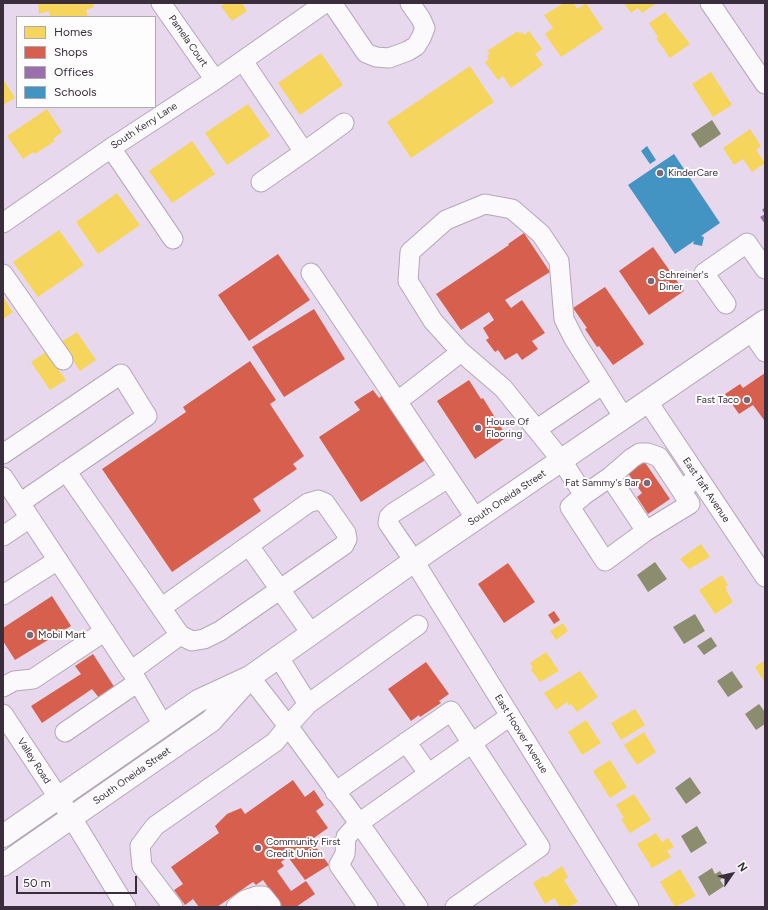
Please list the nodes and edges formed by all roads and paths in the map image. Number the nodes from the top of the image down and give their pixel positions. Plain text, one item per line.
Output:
1 (162, 3) edge
2 (326, 3) edge
3 (332, 3) edge
4 (410, 3) edge
5 (710, 3) edge
6 (243, 61) junction
7 (215, 80) junction
8 (765, 84) edge
9 (344, 123) dead end
10 (111, 148) junction
11 (304, 152) junction
12 (261, 182) dead end
13 (5, 219) edge
14 (173, 239) dead end
15 (765, 269) edge
16 (311, 273) dead end
17 (3, 274) edge
18 (726, 304) dead end
19 (758, 326) edge
20 (461, 352) junction
21 (765, 352) edge
22 (63, 360) dead end
23 (602, 385) junction
24 (398, 401) junction
25 (648, 402) junction
26 (624, 418) junction
27 (537, 429) junction
28 (3, 454) edge
29 (562, 461) junction
30 (66, 471) junction
31 (3, 477) edge
32 (610, 477) junction
33 (448, 478) junction
34 (697, 478) junction
35 (681, 490) junction
36 (584, 495) junction
37 (25, 510) junction
38 (476, 519) junction
39 (646, 531) junction
40 (3, 536) edge
41 (249, 546) junction
42 (58, 560) junction
43 (414, 561) junction
44 (765, 577) edge
45 (280, 590) junction
46 (3, 595) edge
47 (161, 608) junction
48 (418, 625) dead end
49 (105, 631) junction
50 (311, 633) junction
51 (180, 635) junction
52 (278, 656) junction
53 (134, 676) junction
54 (250, 677) junction
55 (3, 687) edge
56 (308, 704) junction
57 (3, 714) edge
58 (510, 716) junction
59 (163, 725) junction
60 (288, 726) junction
61 (65, 732) dead end
62 (406, 742) junction
63 (472, 742) junction
64 (428, 773) junction
65 (335, 792) junction
66 (65, 808) junction
67 (359, 823) junction
68 (3, 836) edge
69 (3, 865) edge
70 (271, 906) dead end
71 (126, 907) edge
72 (173, 907) edge
73 (236, 907) edge
74 (368, 907) edge
75 (418, 907) edge
76 (455, 907) edge
77 (629, 907) edge

1 - 7 street, Pamela Court
2 - 6 street, South Kerry Lane
3 - 4 street
5 - 8 street
6 - 7 street, South Kerry Lane
6 - 11 street
7 - 10 street, South Kerry Lane
9 - 11 street
10 - 13 street, South Kerry Lane
10 - 14 street
11 - 12 street
15 - 18 street
16 - 24 street
17 - 22 street
19 - 21 street
19 - 25 main road, South Oneida Street
20 - 23 street
20 - 24 street
20 - 27 street
23 - 26 street
23 - 27 street
24 - 33 street
25 - 26 main road, South Oneida Street
25 - 34 street, East Taft Avenue
26 - 29 main road, South Oneida Street
27 - 29 street
28 - 30 street
29 - 36 street
29 - 38 main road, South Oneida Street
30 - 37 street
30 - 47 street
31 - 37 street
32 - 35 street
32 - 36 street
32 - 39 street
33 - 38 street
33 - 43 street, East Hoover Avenue
34 - 35 street
34 - 44 street, East Taft Avenue
35 - 39 street
36 - 39 street
37 - 40 street
37 - 42 street
38 - 43 main road, South Oneida Street
41 - 45 street
41 - 45 street
41 - 47 street
42 - 46 street
42 - 49 street
43 - 50 main road, South Oneida Street
43 - 58 street, East Hoover Avenue
45 - 50 street
45 - 51 street
47 - 51 street
48 - 56 street
49 - 53 street
49 - 55 street
50 - 52 main road, South Oneida Street
51 - 53 street
52 - 54 main road, South Oneida Street
52 - 56 street
53 - 59 street
53 - 61 street
54 - 59 main road, South Oneida Street
54 - 60 street
54 - 66 main road, South Oneida Street
56 - 60 street
57 - 66 street, Valley Road
58 - 63 street
58 - 77 street, East Hoover Avenue
59 - 66 main road, South Oneida Street
60 - 65 street
60 - 72 street
62 - 63 street
62 - 64 street
62 - 65 street
63 - 64 street
63 - 76 street
64 - 67 street
65 - 67 street
66 - 68 main road, South Oneida Street
66 - 69 main road, South Oneida Street
66 - 71 street, Valley Road
67 - 74 street
67 - 75 street
70 - 73 street

